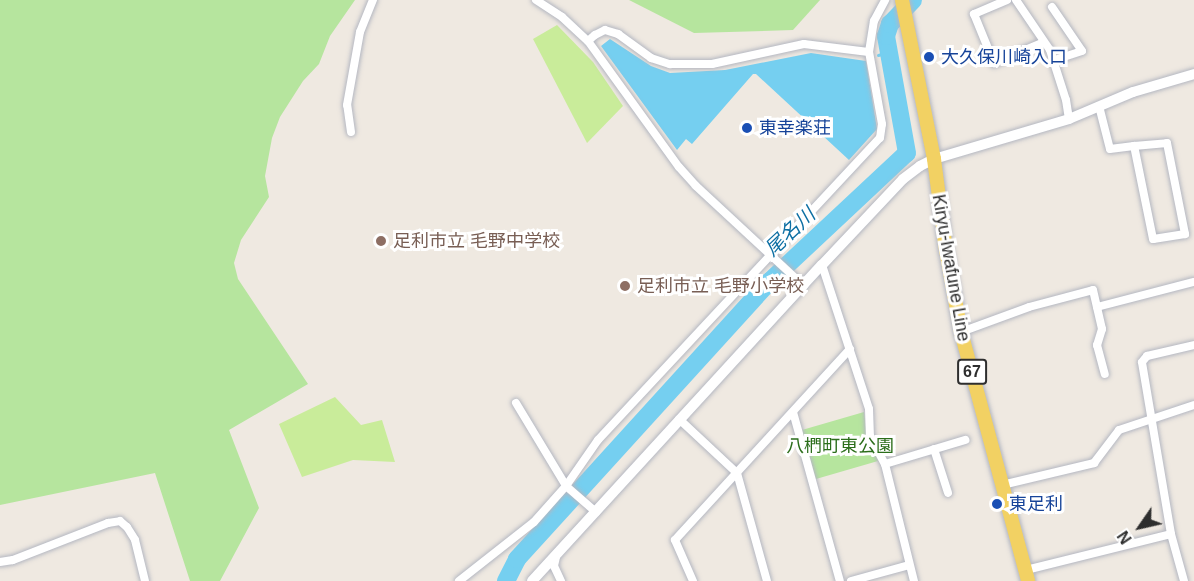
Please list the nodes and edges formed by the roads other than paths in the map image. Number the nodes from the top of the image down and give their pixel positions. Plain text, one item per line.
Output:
1 (373, 0) edge
2 (536, 0) edge
3 (885, 0) edge
4 (902, 0) edge
5 (1007, 0) edge
6 (1016, 0) edge
7 (1052, 7) dead end
8 (588, 41) junction
9 (1044, 42) junction
10 (869, 52) junction
11 (1054, 60) junction
12 (1194, 74) edge
13 (1099, 106) junction
14 (1069, 119) junction
15 (351, 132) dead end
16 (1134, 146) junction
17 (934, 159) junction
18 (771, 255) junction
19 (822, 266) junction
20 (1194, 282) edge
21 (804, 286) junction
22 (1097, 307) junction
23 (961, 332) junction
24 (1194, 345) edge
25 (850, 350) junction
26 (1105, 375) dead end
27 (516, 403) dead end
28 (1194, 405) edge
29 (793, 412) junction
30 (679, 419) junction
31 (1151, 419) junction
32 (966, 440) dead end
33 (934, 449) junction
34 (885, 464) junction
35 (736, 473) junction
36 (1002, 485) junction
37 (568, 488) junction
38 (948, 494) dead end
39 (596, 512) junction
40 (1171, 534) junction
41 (556, 556) junction
42 (0, 562) edge
43 (909, 565) junction
44 (1027, 576) edge
45 (145, 581) edge
46 (459, 581) edge
47 (532, 581) edge
48 (561, 581) edge
49 (693, 581) edge
50 (767, 581) edge
51 (840, 581) edge
52 (851, 581) edge
53 (914, 581) edge
54 (1184, 581) edge

1 - 15 street
2 - 8 street
3 - 10 street
4 - 17 main road, Kiryu-Iwafune Line / 67
5 - 9 street
6 - 9 street
7 - 11 street
8 - 10 street
8 - 18 street
9 - 11 street
10 - 18 street
11 - 14 street
12 - 13 street
13 - 14 street
13 - 16 street
14 - 17 street
16 - 16 street
17 - 19 street
17 - 23 main road, Kiryu-Iwafune Line / 67
18 - 21 street
18 - 37 street
19 - 21 street
19 - 25 street
20 - 22 street
21 - 30 street
22 - 23 street
22 - 26 street
23 - 36 main road, Kiryu-Iwafune Line / 67
24 - 31 street
25 - 29 street
25 - 34 street
27 - 37 street
28 - 31 street
29 - 35 street
29 - 51 street
30 - 35 street
30 - 39 street
31 - 36 street
31 - 40 street
32 - 33 street
33 - 34 street
33 - 38 street
34 - 43 street
35 - 49 street
35 - 50 street
36 - 44 main road, Kiryu-Iwafune Line / 67
37 - 39 street
37 - 46 street
39 - 41 street
40 - 44 street
40 - 54 street
41 - 47 street
41 - 48 street
42 - 45 street
43 - 52 street
43 - 53 street

